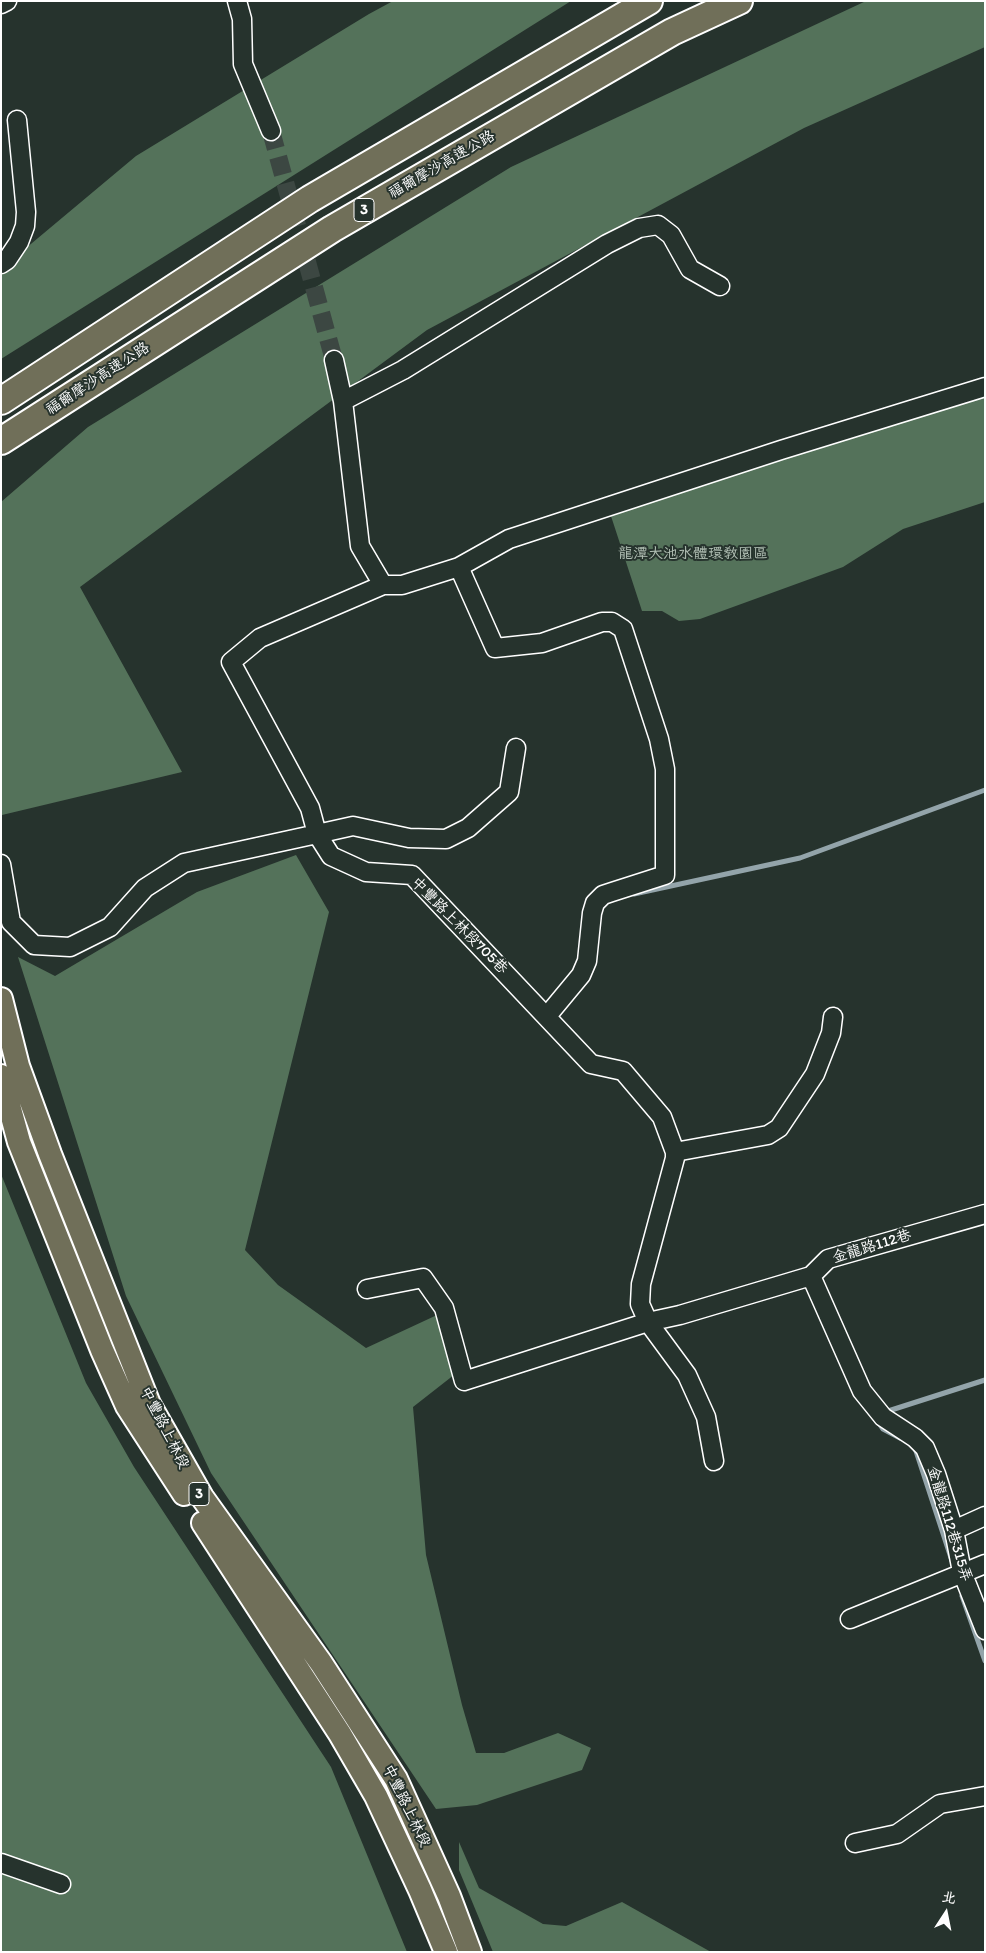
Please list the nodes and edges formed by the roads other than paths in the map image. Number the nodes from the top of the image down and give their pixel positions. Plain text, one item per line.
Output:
1 (8, 1) edge
2 (237, 1) edge
3 (649, 1) edge
4 (740, 1) edge
5 (1, 4) edge
6 (17, 120) dead end
7 (271, 131) tunnel mouth
8 (3, 258) edge
9 (720, 286) dead end
10 (334, 360) tunnel mouth
11 (985, 387) edge
12 (1, 401) edge
13 (342, 401) junction
14 (1, 441) edge
15 (459, 566) junction
16 (383, 585) junction
17 (516, 748) dead end
18 (317, 834) junction
19 (1, 864) edge
20 (1, 999) edge
21 (547, 1016) junction
22 (833, 1017) dead end
23 (1, 1076) edge
24 (675, 1152) junction
25 (985, 1214) edge
26 (811, 1276) junction
27 (367, 1289) dead end
28 (648, 1322) junction
29 (714, 1461) dead end
30 (985, 1516) edge
31 (954, 1530) junction
32 (985, 1564) edge
33 (962, 1572) junction
34 (850, 1619) dead end
35 (985, 1630) edge
36 (985, 1796) edge
37 (855, 1843) dead end
38 (1, 1863) edge
39 (61, 1884) dead end
40 (446, 1952) edge
41 (470, 1952) edge

1 - 5 street
2 - 7 street
3 - 12 highway, 3
4 - 14 highway, 福爾摩沙高速公路 / 3
6 - 8 street
9 - 13 street
10 - 13 street
11 - 15 street
13 - 16 street
15 - 16 street
15 - 21 street
16 - 18 street, 中豐路上林段705巷
17 - 18 street
18 - 19 street
18 - 21 street, 中豐路上林段705巷
20 - 41 main road, 中豐路上林段 / 3
21 - 24 street, 中豐路上林段705巷
22 - 24 street
23 - 40 main road, 中豐路上林段 / 3
24 - 28 street
25 - 26 street, 金龍路112巷
26 - 28 street, 金龍路112巷
26 - 31 street, 金龍路112巷315弄
27 - 28 street, 金龍路112巷
28 - 29 street
30 - 31 street
31 - 33 street, 金龍路112巷315弄
32 - 33 street
33 - 34 street
33 - 35 street, 金龍路112巷315弄
36 - 37 street
38 - 39 street

